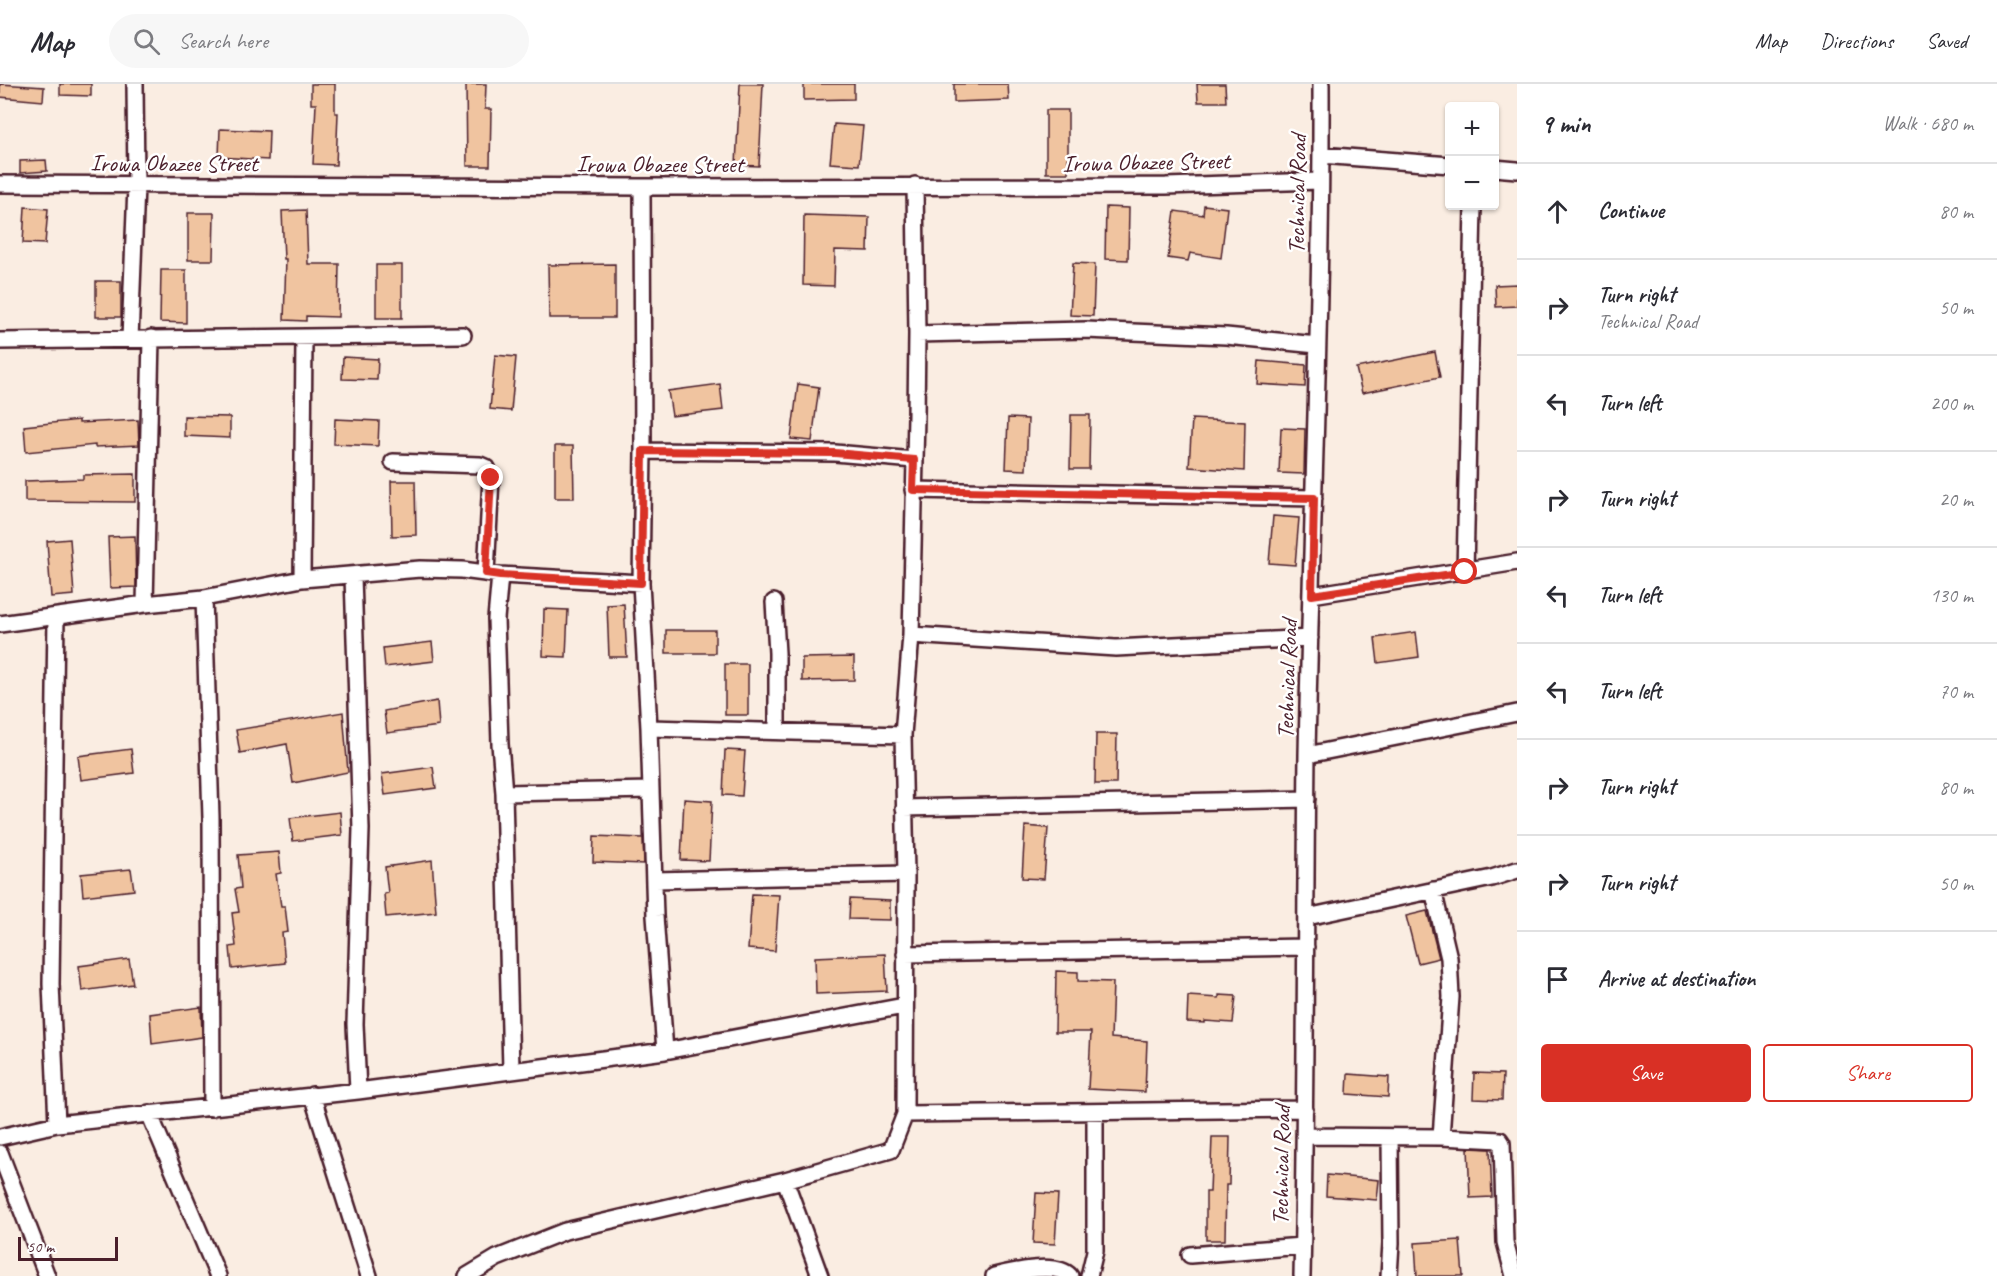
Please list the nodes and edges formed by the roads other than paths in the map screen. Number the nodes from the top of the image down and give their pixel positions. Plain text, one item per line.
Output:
1 (135, 84) edge
2 (1321, 84) edge
3 (1321, 155) junction
4 (1445, 165) edge
5 (1499, 168) edge
6 (1517, 170) edge
7 (1320, 181) junction
8 (0, 184) edge
9 (915, 185) junction
10 (136, 186) junction
11 (642, 187) junction
12 (1473, 210) edge
13 (917, 334) junction
14 (463, 335) dead end
15 (151, 338) junction
16 (304, 338) junction
17 (130, 339) junction
18 (0, 341) edge
19 (1317, 345) junction
20 (643, 451) junction
21 (914, 460) junction
22 (393, 462) dead end
23 (913, 490) junction
24 (1314, 498) junction
25 (1517, 562) edge
26 (1465, 572) junction
27 (493, 574) junction
28 (353, 576) junction
29 (302, 579) junction
30 (641, 583) junction
31 (1312, 595) junction
32 (204, 598) junction
33 (774, 602) dead end
34 (145, 604) junction
35 (56, 617) junction
36 (0, 624) edge
37 (910, 635) junction
38 (1310, 639) junction
39 (1517, 714) edge
40 (649, 728) junction
41 (777, 730) junction
42 (903, 735) junction
43 (1307, 755) junction
44 (651, 790) junction
45 (504, 793) junction
46 (1307, 799) junction
47 (904, 808) junction
48 (1517, 870) edge
49 (906, 874) junction
50 (656, 880) junction
51 (1433, 890) junction
52 (1307, 917) junction
53 (1306, 947) junction
54 (904, 954) junction
55 (904, 1006) junction
56 (665, 1051) junction
57 (511, 1070) junction
58 (358, 1091) junction
59 (312, 1095) junction
60 (212, 1108) junction
61 (1305, 1109) junction
62 (1095, 1112) junction
63 (149, 1113) junction
64 (905, 1114) junction
65 (57, 1124) junction
66 (1304, 1136) junction
67 (0, 1137) edge
68 (1390, 1137) junction
69 (1441, 1137) junction
70 (0, 1153) edge
71 (785, 1180) junction
72 (1302, 1246) junction
73 (1190, 1255) dead end
74 (47, 1276) edge
75 (218, 1276) edge
76 (369, 1276) edge
77 (467, 1276) edge
78 (820, 1276) edge
79 (994, 1276) edge
80 (1070, 1276) edge
81 (1089, 1276) edge
82 (1302, 1276) edge
83 (1389, 1276) edge
84 (1514, 1276) edge

1 - 10 street
2 - 3 street, Technical Road
3 - 4 street
3 - 7 street, Technical Road
5 - 6 street
7 - 9 street, Irowa Obazee Street
7 - 19 street, Technical Road
8 - 10 street, Irowa Obazee Street
9 - 11 street, Irowa Obazee Street
9 - 13 street
10 - 11 street, Irowa Obazee Street
10 - 17 street
11 - 20 street
12 - 26 street
13 - 19 street
13 - 21 street
14 - 16 street
15 - 16 street
15 - 17 street
15 - 34 street
16 - 29 street
17 - 18 street
19 - 24 street, Technical Road
20 - 21 street
20 - 30 street
21 - 23 street
22 - 27 street
23 - 24 street
23 - 37 street
24 - 31 street, Technical Road
25 - 26 street
26 - 31 street
27 - 28 street
27 - 30 street
27 - 45 street
28 - 29 street
28 - 58 street
29 - 32 street
30 - 40 street
31 - 38 street, Technical Road
32 - 34 street
32 - 60 street
33 - 41 street
34 - 35 street
35 - 36 street
35 - 65 street
37 - 38 street
37 - 42 street
38 - 43 street, Technical Road
39 - 43 street
40 - 41 street
40 - 44 street
41 - 42 street
42 - 47 street
43 - 46 street, Technical Road
44 - 45 street
44 - 50 street
45 - 57 street
46 - 47 street
46 - 52 street, Technical Road
47 - 49 street
48 - 51 street
49 - 50 street
49 - 54 street
50 - 56 street
51 - 52 street
51 - 69 street
52 - 53 street, Technical Road
53 - 54 street
53 - 61 street, Technical Road
54 - 55 street
55 - 56 street
55 - 64 street
56 - 57 street
57 - 58 street
58 - 59 street
59 - 60 street
59 - 76 street
60 - 63 street
61 - 62 street
61 - 66 street, Technical Road
62 - 64 street
62 - 81 street
63 - 65 street
63 - 75 street
64 - 71 street
65 - 67 street
66 - 68 street
66 - 72 street, Technical Road
68 - 69 street
68 - 83 street
69 - 84 street
70 - 74 street
71 - 77 street
71 - 78 street
72 - 73 street
72 - 82 street, Technical Road
79 - 80 street

